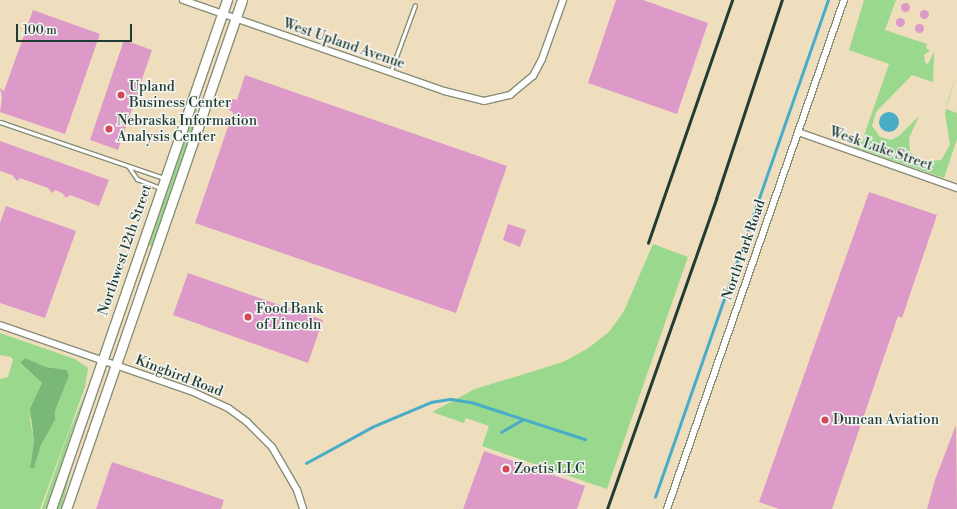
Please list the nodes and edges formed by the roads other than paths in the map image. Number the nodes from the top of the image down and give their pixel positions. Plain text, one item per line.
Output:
1 (183, 0) edge
2 (226, 0) edge
3 (242, 0) edge
4 (563, 0) edge
5 (844, 0) edge
6 (415, 5) dead end
7 (221, 15) junction
8 (235, 20) junction
9 (390, 73) junction
10 (0, 122) edge
11 (798, 132) junction
12 (128, 166) junction
13 (164, 178) junction
14 (161, 188) junction
15 (957, 188) edge
16 (0, 325) edge
17 (102, 360) junction
18 (116, 365) junction
19 (50, 509) edge
20 (66, 509) edge
21 (303, 509) edge
22 (667, 509) edge

1 - 7 street, West Upland Avenue
2 - 7 main road, Northwest 12th Street
3 - 8 main road, Northwest 12th Street
4 - 9 street, West Upland Avenue
5 - 11 street, North Park Road
6 - 9 lane
7 - 8 street, West Upland Avenue
7 - 13 main road, Northwest 12th Street
8 - 9 street, West Upland Avenue
8 - 18 main road, Northwest 12th Street
10 - 12 lane
11 - 15 street, Wesk Luke Street
11 - 22 street, North Park Road
12 - 13 lane
12 - 14 lane
13 - 14 main road, Northwest 12th Street
14 - 17 main road, Northwest 12th Street
16 - 17 street, Kingbird Road
17 - 18 street, Kingbird Road
17 - 19 main road, Northwest 12th Street
18 - 20 main road, Northwest 12th Street
18 - 21 street, Kingbird Road

